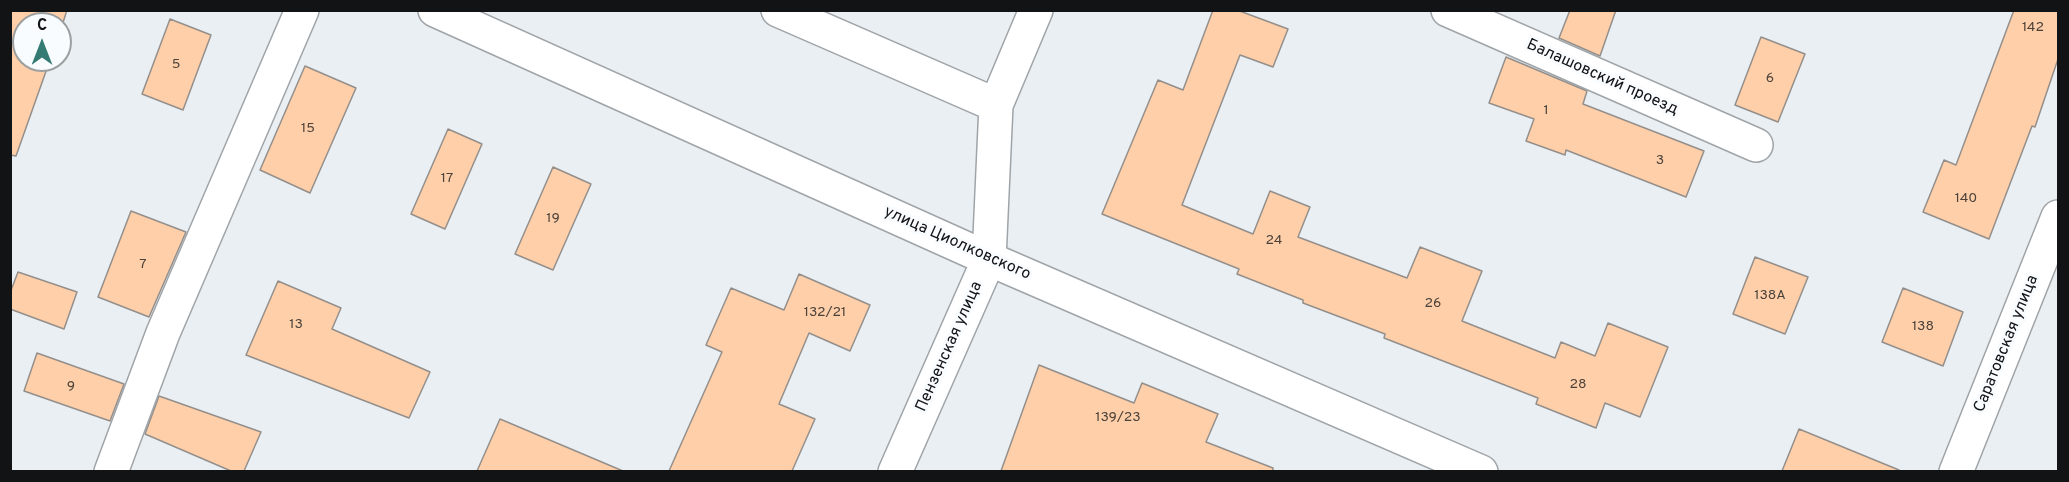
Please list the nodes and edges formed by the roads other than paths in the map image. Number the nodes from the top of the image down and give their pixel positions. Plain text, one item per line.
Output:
1 (302, 10) edge
2 (435, 10) edge
3 (778, 10) edge
4 (1036, 10) edge
5 (1448, 10) edge
6 (812, 17) edge
7 (996, 105) junction
8 (1756, 145) dead end
9 (2058, 217) edge
10 (989, 259) junction
11 (111, 471) edge
12 (895, 471) edge
13 (1481, 471) edge
14 (1956, 471) edge

1 - 11 street
2 - 10 street, улица Циолковского
3 - 6 street
4 - 7 street, Пензенская улица
5 - 8 street, Балашовский проезд
6 - 7 street
7 - 10 street, Пензенская улица
9 - 14 street, Саратовская улица
10 - 12 street, Пензенская улица
10 - 13 street, улица Циолковского

